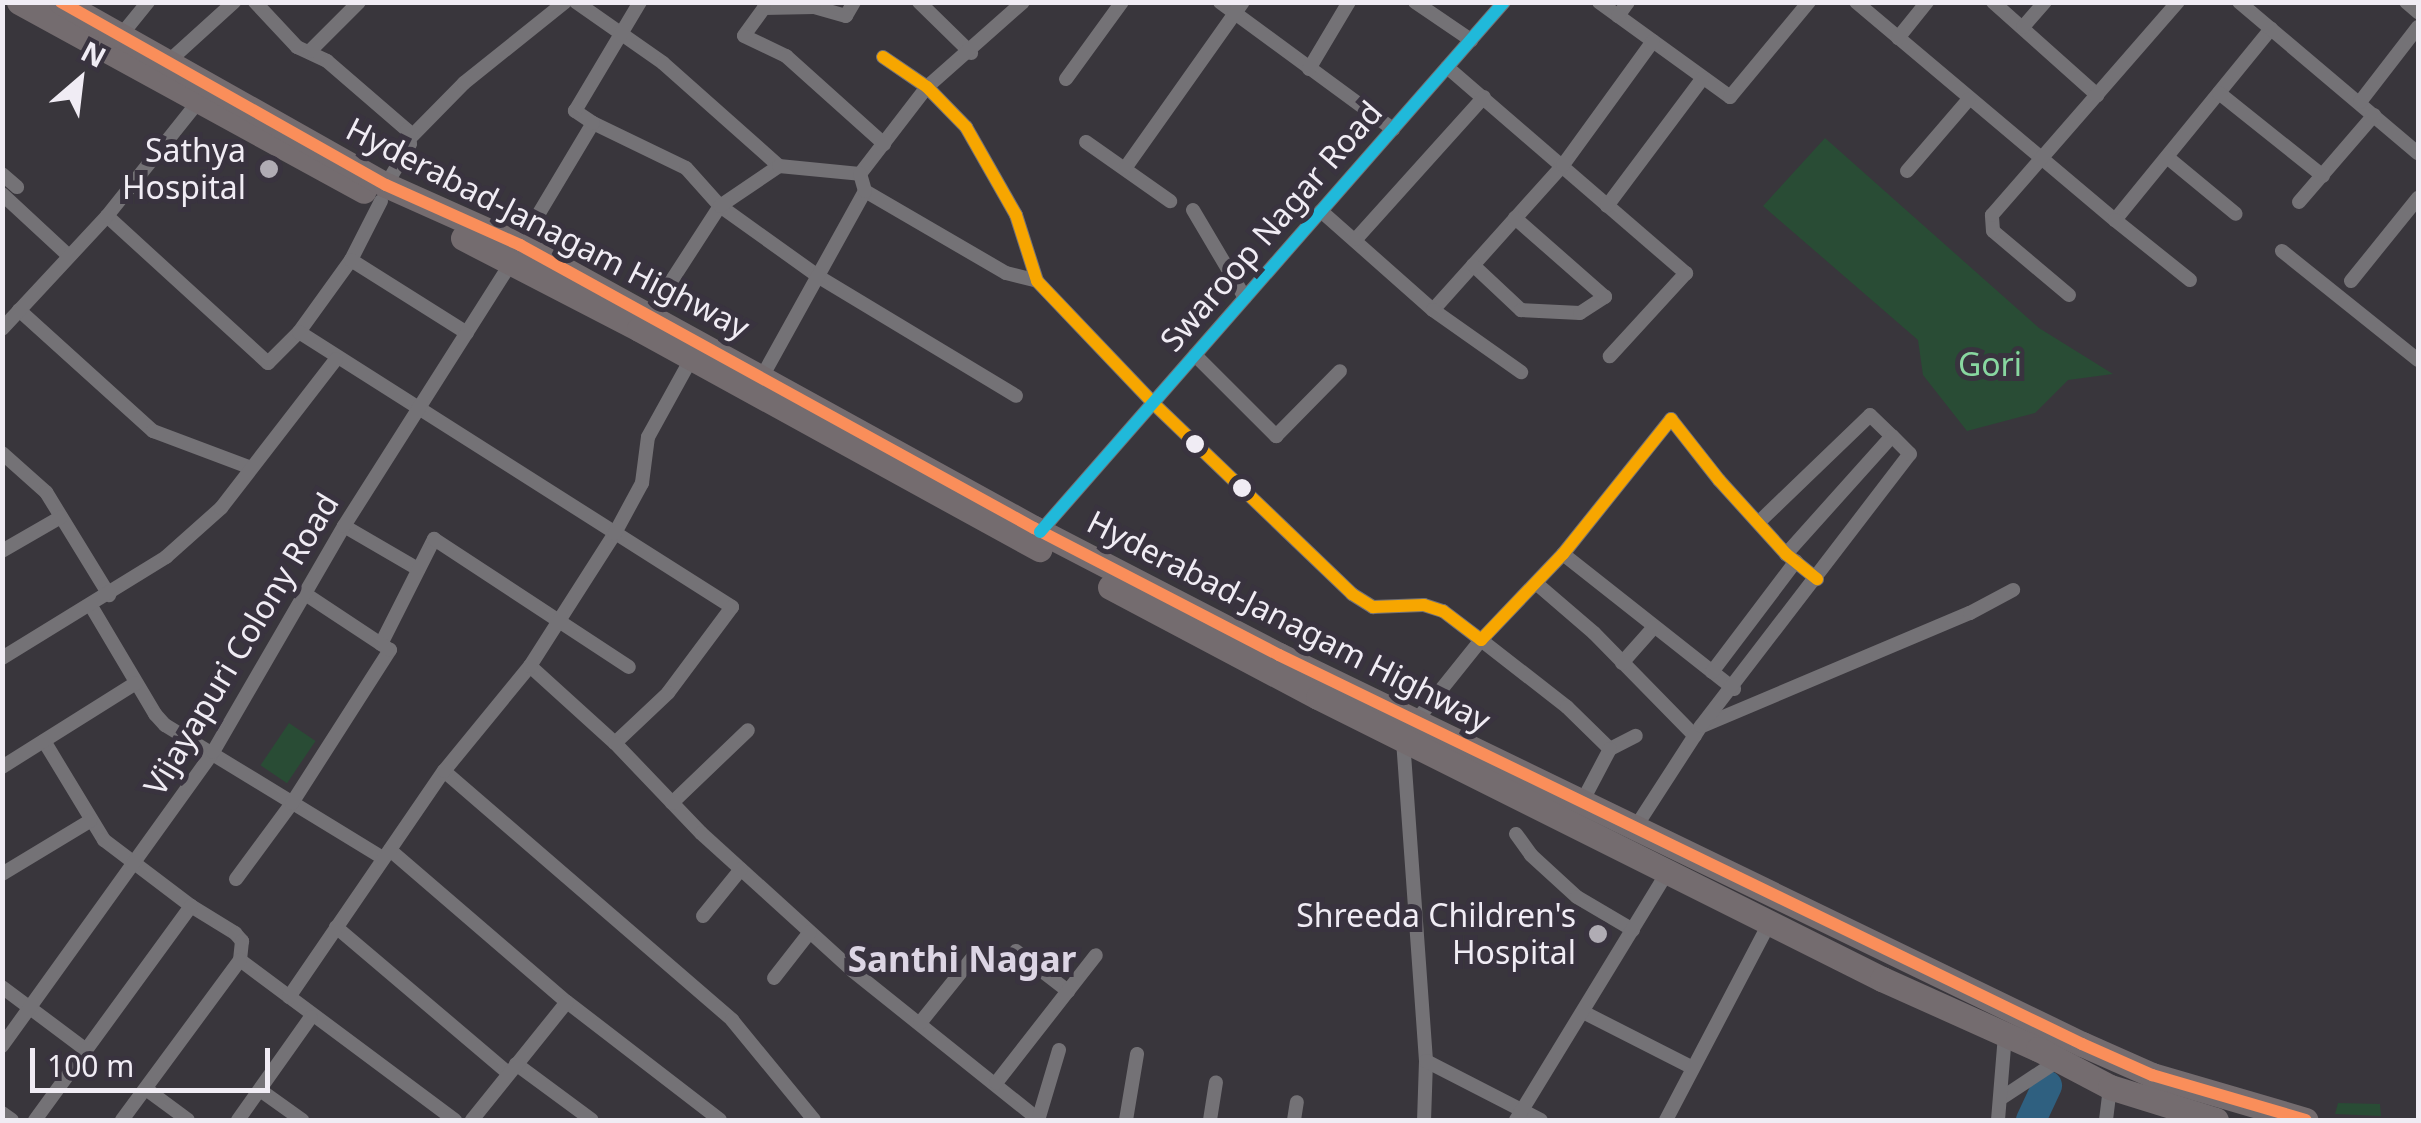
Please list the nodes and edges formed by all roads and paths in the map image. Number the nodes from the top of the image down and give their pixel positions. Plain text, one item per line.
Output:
1 (20, 2) edge
2 (62, 2) edge
3 (148, 2) edge
4 (234, 2) edge
5 (255, 2) edge
6 (564, 2) edge
7 (576, 2) edge
8 (640, 2) edge
9 (854, 2) edge
10 (919, 2) edge
11 (1023, 2) edge
12 (1122, 2) edge
13 (1220, 2) edge
14 (1349, 2) edge
15 (1415, 2) edge
16 (1504, 2) edge
17 (1599, 2) edge
18 (1809, 2) edge
19 (1856, 2) edge
20 (1927, 2) edge
21 (1993, 2) edge
22 (2044, 2) edge
23 (2178, 2) edge
24 (2239, 2) edge
25 (2406, 2) edge
26 (348, 6) edge
27 (1239, 8) edge
28 (1623, 9) edge
29 (2418, 12) edge
30 (2023, 27) junction
31 (2418, 27) edge
32 (2271, 29) junction
33 (622, 33) junction
34 (122, 34) junction
35 (1898, 38) junction
36 (1470, 40) junction
37 (1652, 41) junction
38 (310, 51) junction
39 (971, 53) junction
40 (883, 58) dead end
41 (169, 62) junction
42 (1308, 68) junction
43 (1447, 68) junction
44 (1066, 79) dead end
45 (1702, 80) junction
46 (927, 86) junction
47 (2219, 93) junction
48 (2097, 95) junction
49 (1484, 97) junction
50 (1968, 100) junction
51 (198, 102) junction
52 (2360, 102) junction
53 (2374, 115) junction
54 (593, 123) junction
55 (1393, 129) junction
56 (410, 138) junction
57 (1086, 142) dead end
58 (884, 144) junction
59 (2418, 153) edge
60 (2167, 156) junction
61 (2040, 159) junction
62 (1562, 165) junction
63 (779, 166) junction
64 (1126, 167) junction
65 (1907, 171) dead end
66 (2, 174) edge
67 (860, 174) junction
68 (2322, 176) junction
69 (10, 190) edge
70 (865, 191) junction
71 (384, 193) junction
72 (2418, 198) edge
73 (1170, 201) dead end
74 (2299, 202) dead end
75 (720, 206) junction
76 (1607, 206) junction
77 (1194, 210) dead end
78 (1321, 211) junction
79 (2236, 214) dead end
80 (107, 216) junction
81 (1515, 218) junction
82 (2115, 220) junction
83 (1356, 240) junction
84 (2282, 251) dead end
85 (516, 253) junction
86 (69, 256) junction
87 (351, 260) junction
88 (1473, 265) junction
89 (819, 277) junction
90 (2190, 280) dead end
91 (1036, 281) junction
92 (2351, 281) dead end
93 (2069, 294) dead end
94 (1245, 298) junction
95 (19, 310) junction
96 (1433, 310) junction
97 (650, 314) junction
98 (2, 328) edge
99 (299, 332) junction
100 (466, 333) junction
101 (1196, 355) junction
102 (1610, 356) dead end
103 (336, 359) junction
104 (691, 359) junction
105 (2418, 360) edge
106 (1340, 371) dead end
107 (1520, 372) dead end
108 (763, 375) junction
109 (1016, 396) dead end
110 (1153, 403) junction
111 (418, 412) junction
112 (842, 431) junction
113 (1892, 436) junction
114 (2, 452) edge
115 (249, 467) junction
116 (61, 516) junction
117 (1759, 522) junction
118 (344, 526) junction
119 (1040, 532) junction
120 (615, 533) junction
121 (2, 551) edge
122 (1564, 554) junction
123 (1791, 557) junction
124 (418, 569) junction
125 (1817, 579) junction
126 (1536, 584) junction
127 (2013, 590) dead end
128 (109, 595) junction
129 (307, 595) junction
130 (91, 606) junction
131 (560, 618) junction
132 (1654, 627) junction
133 (1481, 640) junction
134 (381, 644) junction
135 (2, 658) edge
136 (1622, 662) junction
137 (530, 666) junction
138 (629, 667) dead end
139 (1712, 672) junction
140 (136, 683) junction
141 (1734, 689) junction
142 (748, 730) dead end
143 (1409, 730) junction
144 (1698, 731) junction
145 (1636, 736) dead end
146 (44, 741) junction
147 (615, 744) junction
148 (1610, 749) junction
149 (213, 752) junction
150 (2, 767) edge
151 (444, 771) junction
152 (1582, 802) junction
153 (292, 803) junction
154 (672, 803) junction
155 (90, 821) junction
156 (1635, 828) junction
157 (1516, 834) dead end
158 (387, 854) junction
159 (135, 866) junction
160 (741, 869) junction
161 (2, 874) edge
162 (1668, 874) junction
163 (236, 878) dead end
164 (191, 906) junction
165 (703, 916) dead end
166 (1769, 924) junction
167 (336, 928) junction
168 (1633, 930) junction
169 (810, 932) junction
170 (1016, 952) dead end
171 (1096, 955) dead end
172 (973, 958) dead end
173 (240, 960) junction
174 (774, 978) dead end
175 (2, 987) edge
176 (1068, 991) junction
177 (289, 997) junction
178 (567, 1002) junction
179 (30, 1010) junction
180 (1583, 1012) junction
181 (312, 1017) junction
182 (920, 1023) junction
183 (2005, 1034) junction
184 (2, 1046) edge
185 (86, 1049) junction
186 (1059, 1050) dead end
187 (1137, 1054) dead end
188 (2060, 1060) junction
189 (1426, 1061) junction
190 (512, 1068) junction
191 (1694, 1068) junction
192 (1216, 1082) dead end
193 (996, 1083) junction
194 (2110, 1087) junction
195 (146, 1089) junction
196 (260, 1090) junction
197 (2000, 1100) junction
198 (1297, 1102) dead end
199 (2, 1113) edge
200 (1519, 1116) edge
201 (1039, 1119) edge
202 (12, 1120) edge
203 (35, 1120) edge
204 (122, 1120) edge
205 (188, 1120) edge
206 (238, 1120) edge
207 (302, 1120) edge
208 (454, 1120) edge
209 (472, 1120) edge
210 (592, 1120) edge
211 (720, 1120) edge
212 (814, 1120) edge
213 (1126, 1120) edge
214 (1210, 1120) edge
215 (1294, 1120) edge
216 (1424, 1120) edge
217 (1541, 1120) edge
218 (1666, 1120) edge
219 (1998, 1120) edge
220 (2106, 1120) edge
221 (2216, 1120) edge
222 (2306, 1120) edge

1 - 51 highway, Hyderabad-Janagam Highway
2 - 34 highway, Hyderabad-Janagam Highway
3 - 34 street
4 - 41 street
5 - 38 street
6 - 56 street
7 - 33 street
8 - 33 street
9 - 58 street
10 - 39 street
11 - 39 street
12 - 44 street
13 - 27 street
14 - 42 street
15 - 36 street
16 - 36 street, Swaroop Nagar Road
17 - 28 street
18 - 45 street
19 - 35 street
20 - 35 street
21 - 30 street
22 - 30 street
23 - 48 street
24 - 32 street
25 - 29 street
26 - 38 street
27 - 42 street
27 - 64 street
28 - 37 street
30 - 48 street
31 - 52 street
32 - 47 street
32 - 52 street
33 - 54 street
33 - 63 street
34 - 41 highway, Hyderabad-Janagam Highway
35 - 50 street
36 - 43 street, Swaroop Nagar Road
37 - 45 street
37 - 62 street
38 - 56 street
39 - 46 street
40 - 46 street
41 - 71 highway, Hyderabad-Janagam Highway
42 - 55 street
43 - 49 street
43 - 55 street, Swaroop Nagar Road
45 - 76 street
46 - 58 street
46 - 91 street
47 - 60 street
47 - 68 street
48 - 61 street
49 - 62 street
49 - 83 street
50 - 61 street
50 - 65 street
51 - 71 highway, Hyderabad-Janagam Highway
51 - 80 street
52 - 53 street
53 - 59 street
53 - 68 street
54 - 75 street
54 - 85 street, Vijayapuri Colony Road
55 - 78 street, Swaroop Nagar Road
56 - 71 street
57 - 64 street
58 - 67 street
60 - 79 street
60 - 82 street
61 - 82 street
61 - 93 street
62 - 76 street
62 - 81 street
63 - 67 street
63 - 75 street
64 - 73 street
66 - 69 street
67 - 70 street
68 - 74 street
69 - 86 street
70 - 89 street
70 - 91 street
71 - 85 highway, Hyderabad-Janagam Highway
71 - 87 street
72 - 92 street
75 - 89 street
75 - 97 street
76 - 102 street
77 - 94 street
78 - 83 street
78 - 94 street, Swaroop Nagar Road
80 - 86 street
80 - 99 street
81 - 88 street
81 - 88 street
82 - 90 street
83 - 96 street
84 - 105 street
85 - 97 highway, Hyderabad-Janagam Highway
85 - 100 street, Vijayapuri Colony Road
85 - 104 highway, Hyderabad-Janagam Highway
86 - 95 street
87 - 99 street
87 - 100 street
88 - 96 street
89 - 108 street
89 - 109 street
91 - 110 street
94 - 101 street, Swaroop Nagar Road
95 - 98 street
95 - 115 street
96 - 107 street
97 - 108 highway, Hyderabad-Janagam Highway
99 - 103 street
100 - 111 street, Vijayapuri Colony Road
101 - 106 street
101 - 110 street, Swaroop Nagar Road
103 - 111 street
103 - 115 street
104 - 112 highway, Hyderabad-Janagam Highway
104 - 120 street
108 - 112 highway, Hyderabad-Janagam Highway
110 - 119 street, Swaroop Nagar Road
110 - 133 street
111 - 118 street, Vijayapuri Colony Road
111 - 120 street
112 - 119 highway, Hyderabad-Janagam Highway
112 - 143 highway, Hyderabad-Janagam Highway
113 - 117 street
113 - 123 street
113 - 125 street
114 - 116 street
115 - 128 street
116 - 121 street
116 - 128 street
117 - 122 street
117 - 123 street
118 - 124 street
118 - 129 street, Vijayapuri Colony Road
119 - 143 highway, Hyderabad-Janagam Highway
120 - 131 street
120 - 147 street
122 - 126 street
122 - 132 street
123 - 125 street
123 - 139 street
124 - 131 street
124 - 134 street
125 - 141 street
126 - 133 street
126 - 136 street
127 - 144 street
128 - 130 street
129 - 134 street
129 - 149 street, Vijayapuri Colony Road
130 - 135 street
130 - 140 street
131 - 137 street
131 - 138 street
132 - 136 street
132 - 139 street
133 - 143 street
133 - 148 street
134 - 153 street
136 - 144 street
137 - 147 street
137 - 151 street
139 - 141 street
140 - 146 street
140 - 149 street
141 - 144 street
142 - 154 street
143 - 152 highway, Hyderabad-Janagam Highway
143 - 162 highway, Hyderabad-Janagam Highway
143 - 189 street
144 - 156 street
145 - 148 street
146 - 150 street
146 - 155 street
147 - 154 street
148 - 152 street
149 - 153 street
149 - 159 street, Vijayapuri Colony Road
151 - 158 street
151 - 212 street
152 - 156 highway, Hyderabad-Janagam Highway
153 - 158 street
153 - 163 street
154 - 160 street
155 - 159 street
155 - 161 street
156 - 222 highway, Hyderabad-Janagam Highway
157 - 168 street
158 - 167 street
158 - 178 street
159 - 164 street
159 - 179 street, Vijayapuri Colony Road
160 - 165 street
160 - 169 street
162 - 166 highway, Hyderabad-Janagam Highway
162 - 168 street
164 - 173 street
164 - 185 street
166 - 183 highway, Hyderabad-Janagam Highway
166 - 191 street
167 - 177 street
167 - 190 street
168 - 180 street
169 - 174 street
169 - 182 street
170 - 176 street
171 - 176 street
172 - 182 street
173 - 177 street
173 - 195 street
175 - 179 street
176 - 193 street
177 - 181 street
178 - 190 street
178 - 211 street
179 - 184 street, Vijayapuri Colony Road
179 - 185 street
180 - 191 street
180 - 200 street
181 - 196 street
181 - 208 street
182 - 193 street
183 - 188 highway, Hyderabad-Janagam Highway
183 - 197 street
185 - 203 street
186 - 201 street
187 - 213 street
188 - 194 highway, Hyderabad-Janagam Highway
188 - 197 street
189 - 200 street
189 - 216 street
190 - 209 street
190 - 210 street
191 - 218 street
192 - 214 street
193 - 201 street
194 - 220 street
194 - 221 highway, Hyderabad-Janagam Highway
195 - 204 street
195 - 205 street
196 - 206 street
196 - 207 street
197 - 219 street
198 - 215 street
199 - 202 street
200 - 217 street

